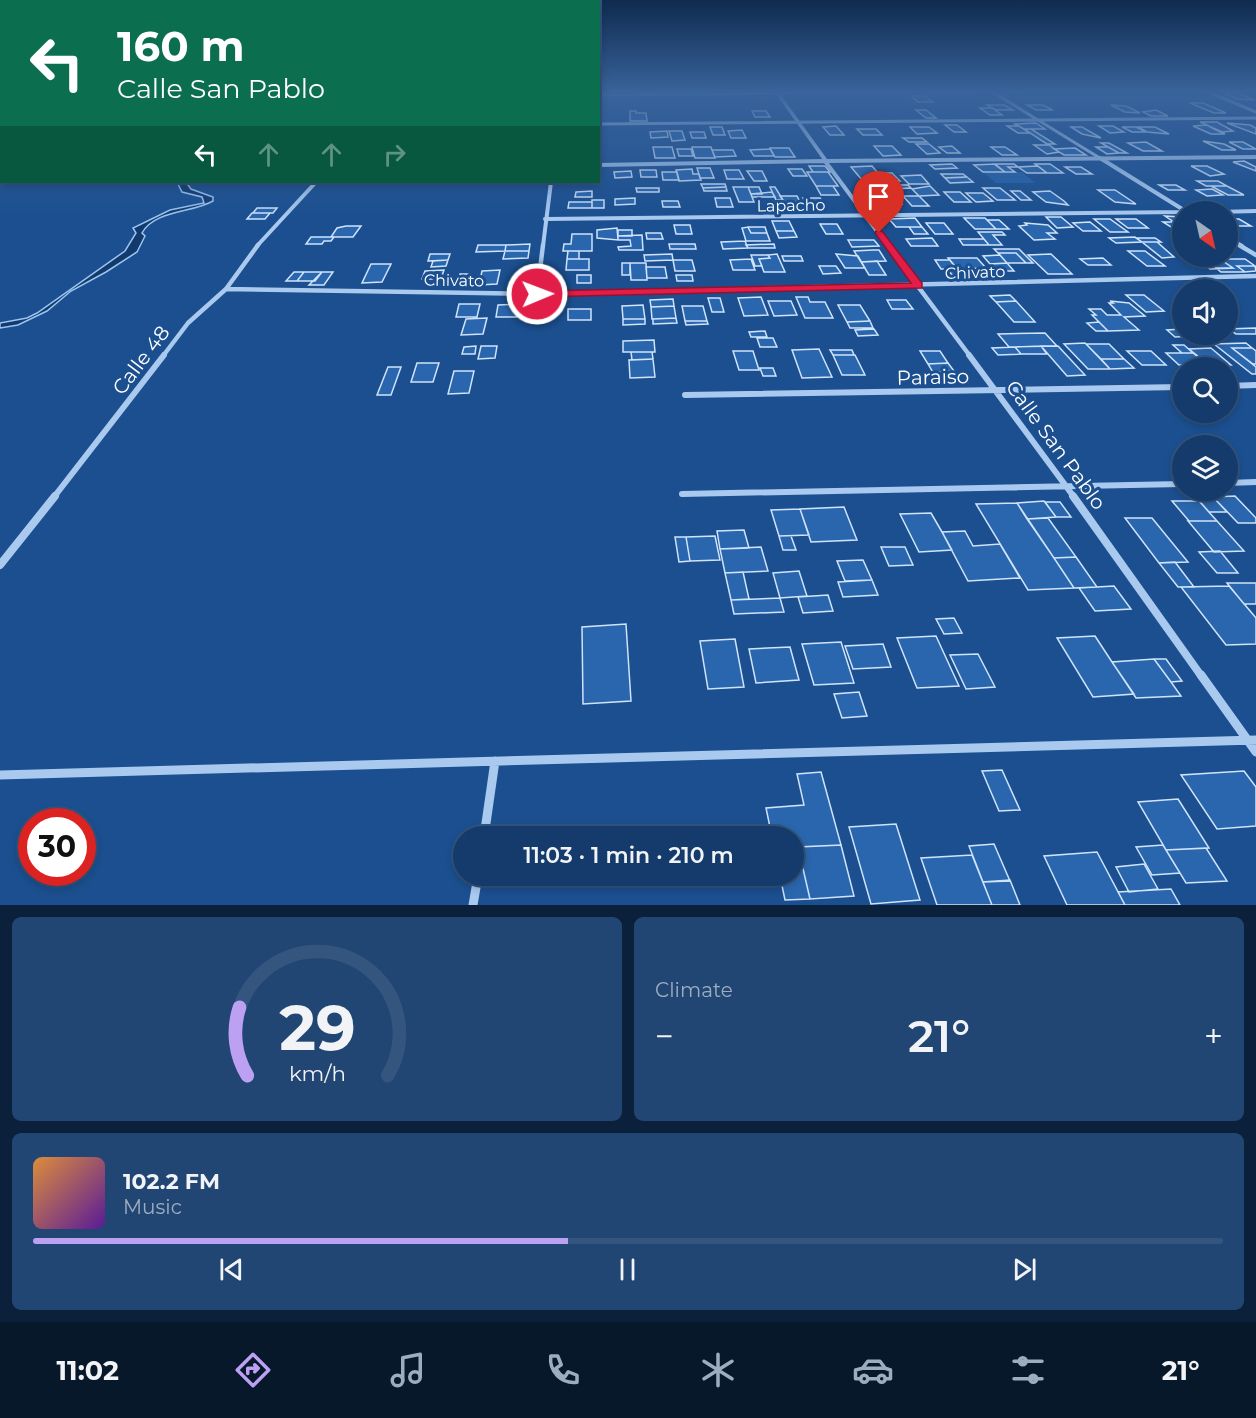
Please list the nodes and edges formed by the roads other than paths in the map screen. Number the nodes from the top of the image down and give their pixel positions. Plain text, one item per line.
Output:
1 (805, 133) edge
2 (1059, 133) edge
3 (1256, 157) edge
4 (1101, 159) junction
5 (825, 161) junction
6 (600, 165) edge
7 (315, 183) edge
8 (550, 183) edge
9 (1172, 203) edge
10 (1256, 210) edge
11 (1238, 211) edge
12 (1172, 212) edge
13 (866, 216) junction
14 (545, 219) junction
15 (1238, 244) edge
16 (1256, 255) edge
17 (1256, 276) edge
18 (918, 285) junction
19 (226, 289) junction
20 (537, 294) junction
21 (1256, 385) edge
22 (1238, 386) edge
23 (1172, 387) edge
24 (996, 392) junction
25 (685, 395) dead end
26 (1256, 482) edge
27 (1238, 483) edge
28 (1172, 484) edge
29 (1066, 486) junction
30 (682, 494) dead end
31 (0, 565) edge
32 (1252, 740) edge
33 (1256, 753) edge
34 (495, 761) junction
35 (0, 775) edge
36 (486, 826) edge
37 (476, 886) edge
38 (473, 905) edge

1 - 5 street
2 - 4 street
3 - 4 street
4 - 5 street
4 - 9 street
5 - 6 street
5 - 13 street, Calle San Pablo
7 - 19 street, Calle 48
8 - 14 street
10 - 11 street
12 - 13 street, Lapacho
13 - 14 street, Lapacho
13 - 18 street, Calle San Pablo
14 - 20 street
15 - 16 street
17 - 18 street, Chivato
18 - 20 street, Chivato
18 - 24 street, Calle San Pablo
19 - 20 street, Chivato
19 - 31 street, Calle 48
21 - 22 street
23 - 24 street, Paraiso
24 - 25 street, Paraiso
24 - 29 street, Calle San Pablo
26 - 27 street
28 - 29 street
29 - 30 street
29 - 32 street, Calle San Pablo
32 - 33 street, Calle San Pablo
32 - 34 street
34 - 35 street
34 - 36 street
37 - 38 street

